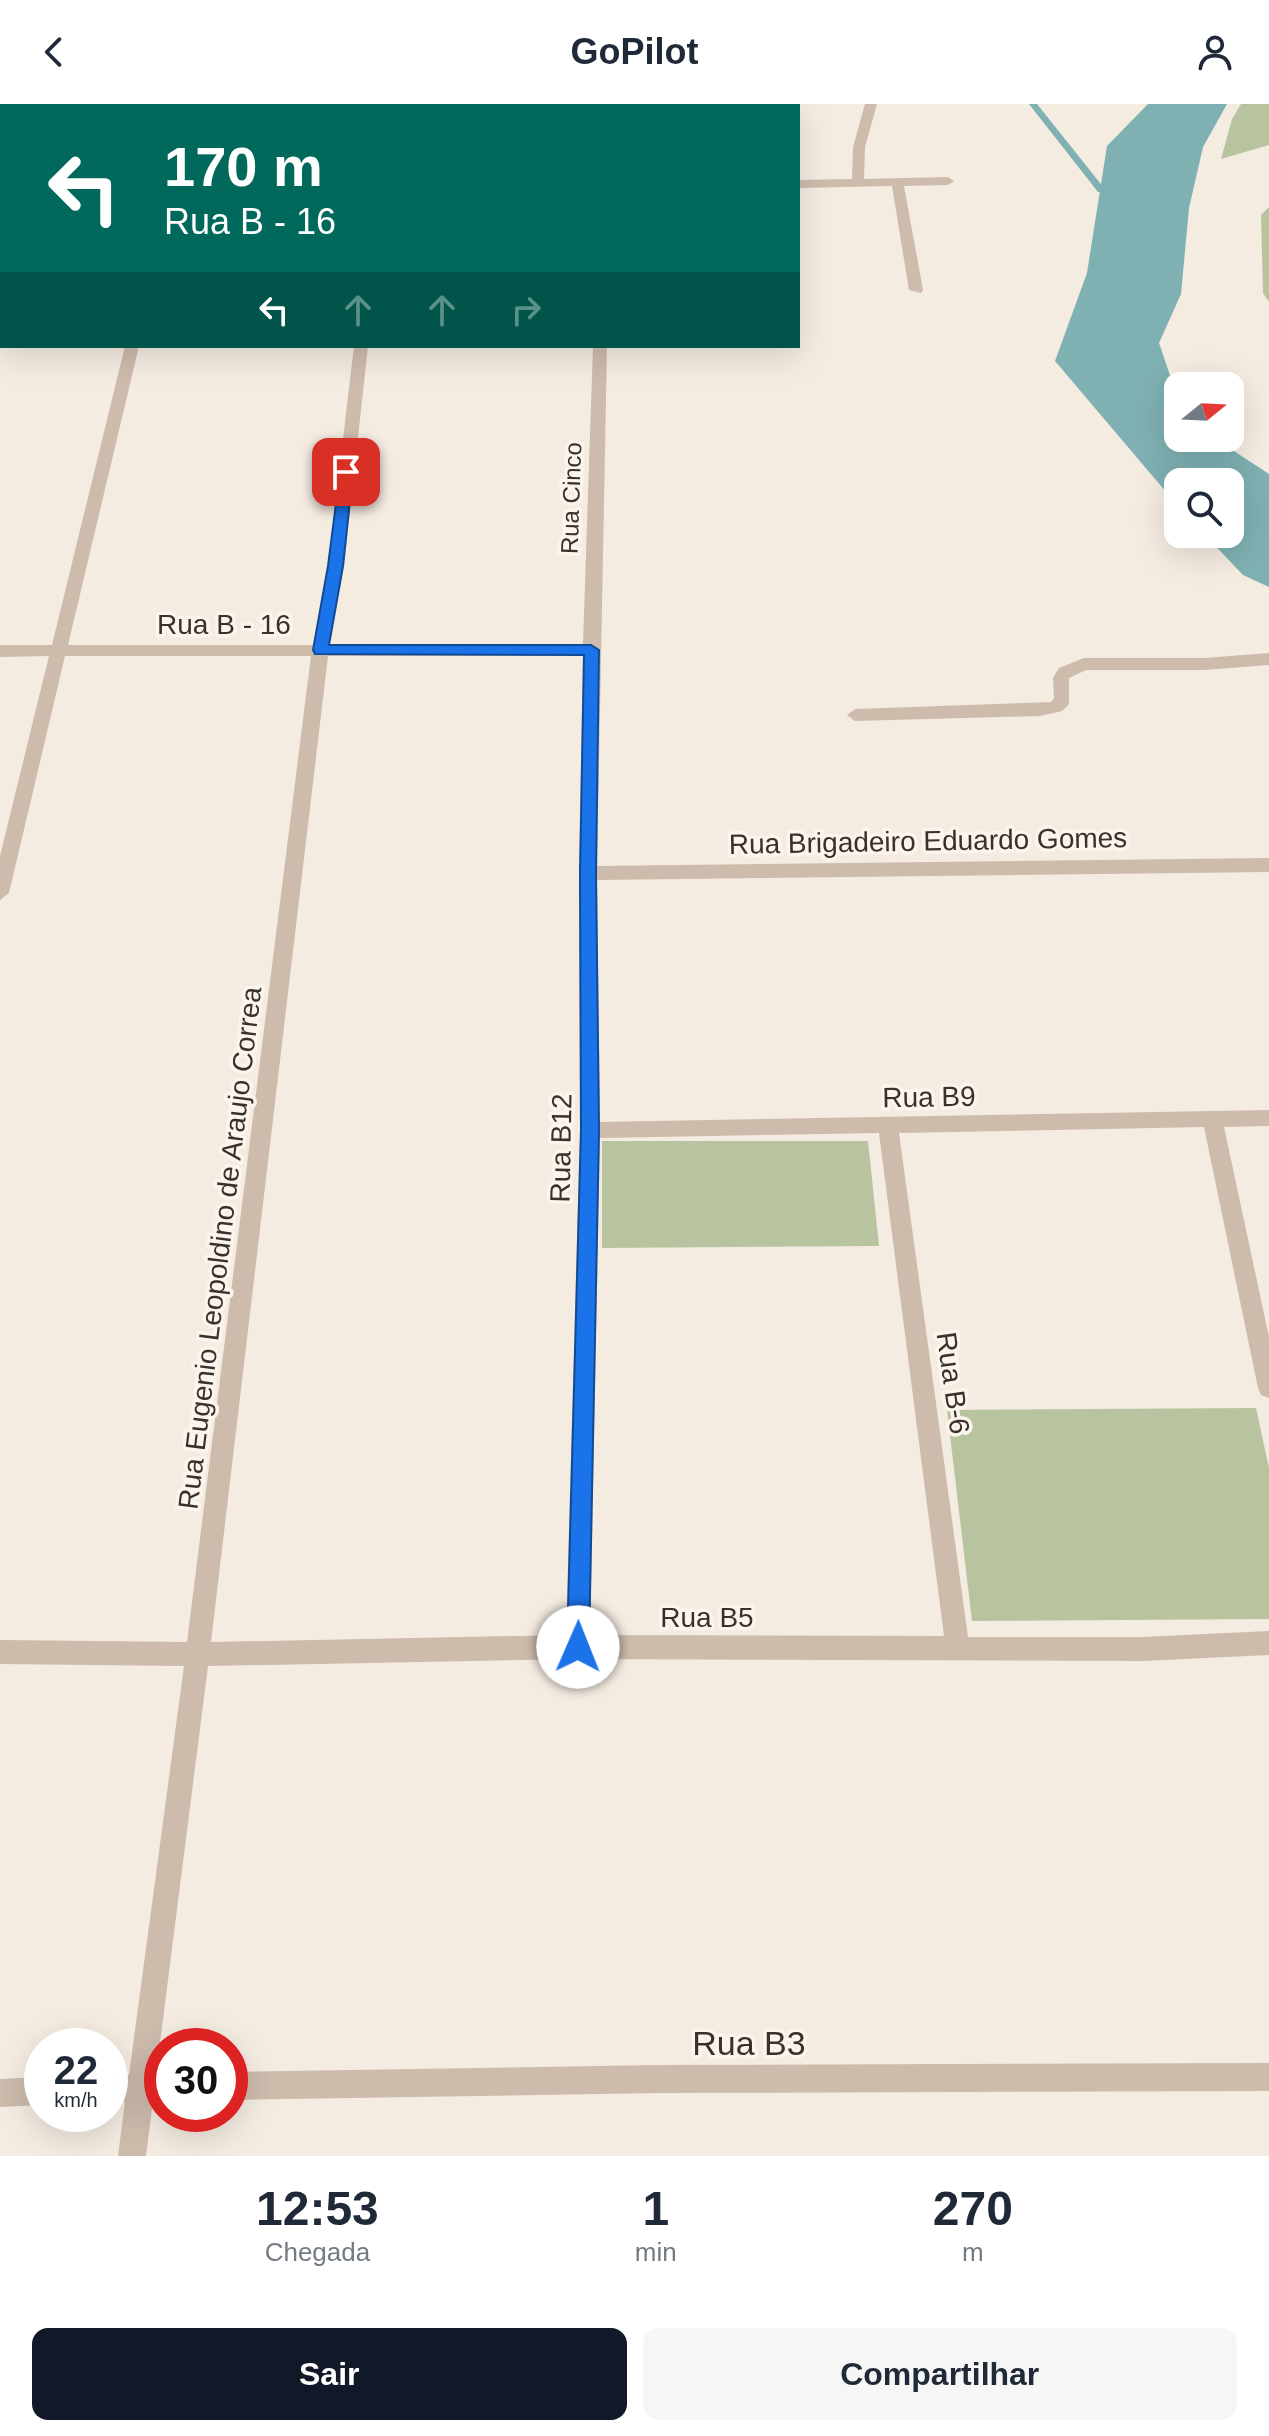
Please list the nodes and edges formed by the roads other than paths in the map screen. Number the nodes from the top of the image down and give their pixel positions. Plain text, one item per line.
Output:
1 (871, 104) edge
2 (897, 180) junction
3 (858, 181) junction
4 (948, 181) dead end
5 (800, 184) edge
6 (916, 290) dead end
7 (132, 348) edge
8 (361, 348) edge
9 (600, 348) edge
10 (320, 650) junction
11 (591, 650) junction
12 (0, 651) edge
13 (58, 651) junction
14 (1269, 659) edge
15 (855, 715) dead end
16 (1269, 865) edge
17 (588, 873) junction
18 (0, 893) edge
19 (1212, 1118) junction
20 (1269, 1118) edge
21 (888, 1126) junction
22 (590, 1130) junction
23 (1269, 1388) edge
24 (1269, 1643) edge
25 (578, 1647) junction
26 (958, 1649) junction
27 (0, 1652) edge
28 (196, 1654) junction
29 (157, 2028) edge
30 (1269, 2077) edge
31 (248, 2086) edge
32 (24, 2092) edge
33 (0, 2093) edge
34 (144, 2113) edge
35 (132, 2156) edge

1 - 3 street
2 - 3 street
2 - 4 street
2 - 6 street
3 - 5 street
7 - 13 street
8 - 10 street, Rua Eugenio Leopoldino de Araujo Correa
9 - 11 street, Rua Cinco
10 - 11 street, Rua B - 16
10 - 13 street, Rua B - 16
10 - 28 street, Rua Eugenio Leopoldino de Araujo Correa
11 - 17 street, Rua B12
12 - 13 street, Rua B - 16
13 - 18 street
14 - 15 street
16 - 17 street, Rua Brigadeiro Eduardo Gomes
17 - 22 street, Rua B12
19 - 20 street, Rua B9
19 - 21 street, Rua B9
19 - 23 street
21 - 22 street, Rua B9
21 - 26 street, Rua B-6
22 - 25 street, Rua B12
24 - 26 street, Rua B5
25 - 26 street, Rua B5
25 - 28 street, Rua B5
27 - 28 street, Rua B5
28 - 29 street, Rua Eugenio Leopoldino de Araujo Correa
30 - 31 street, Rua B3
32 - 33 street
34 - 35 street, Rua Eugenio Leopoldino de Araujo Correa

